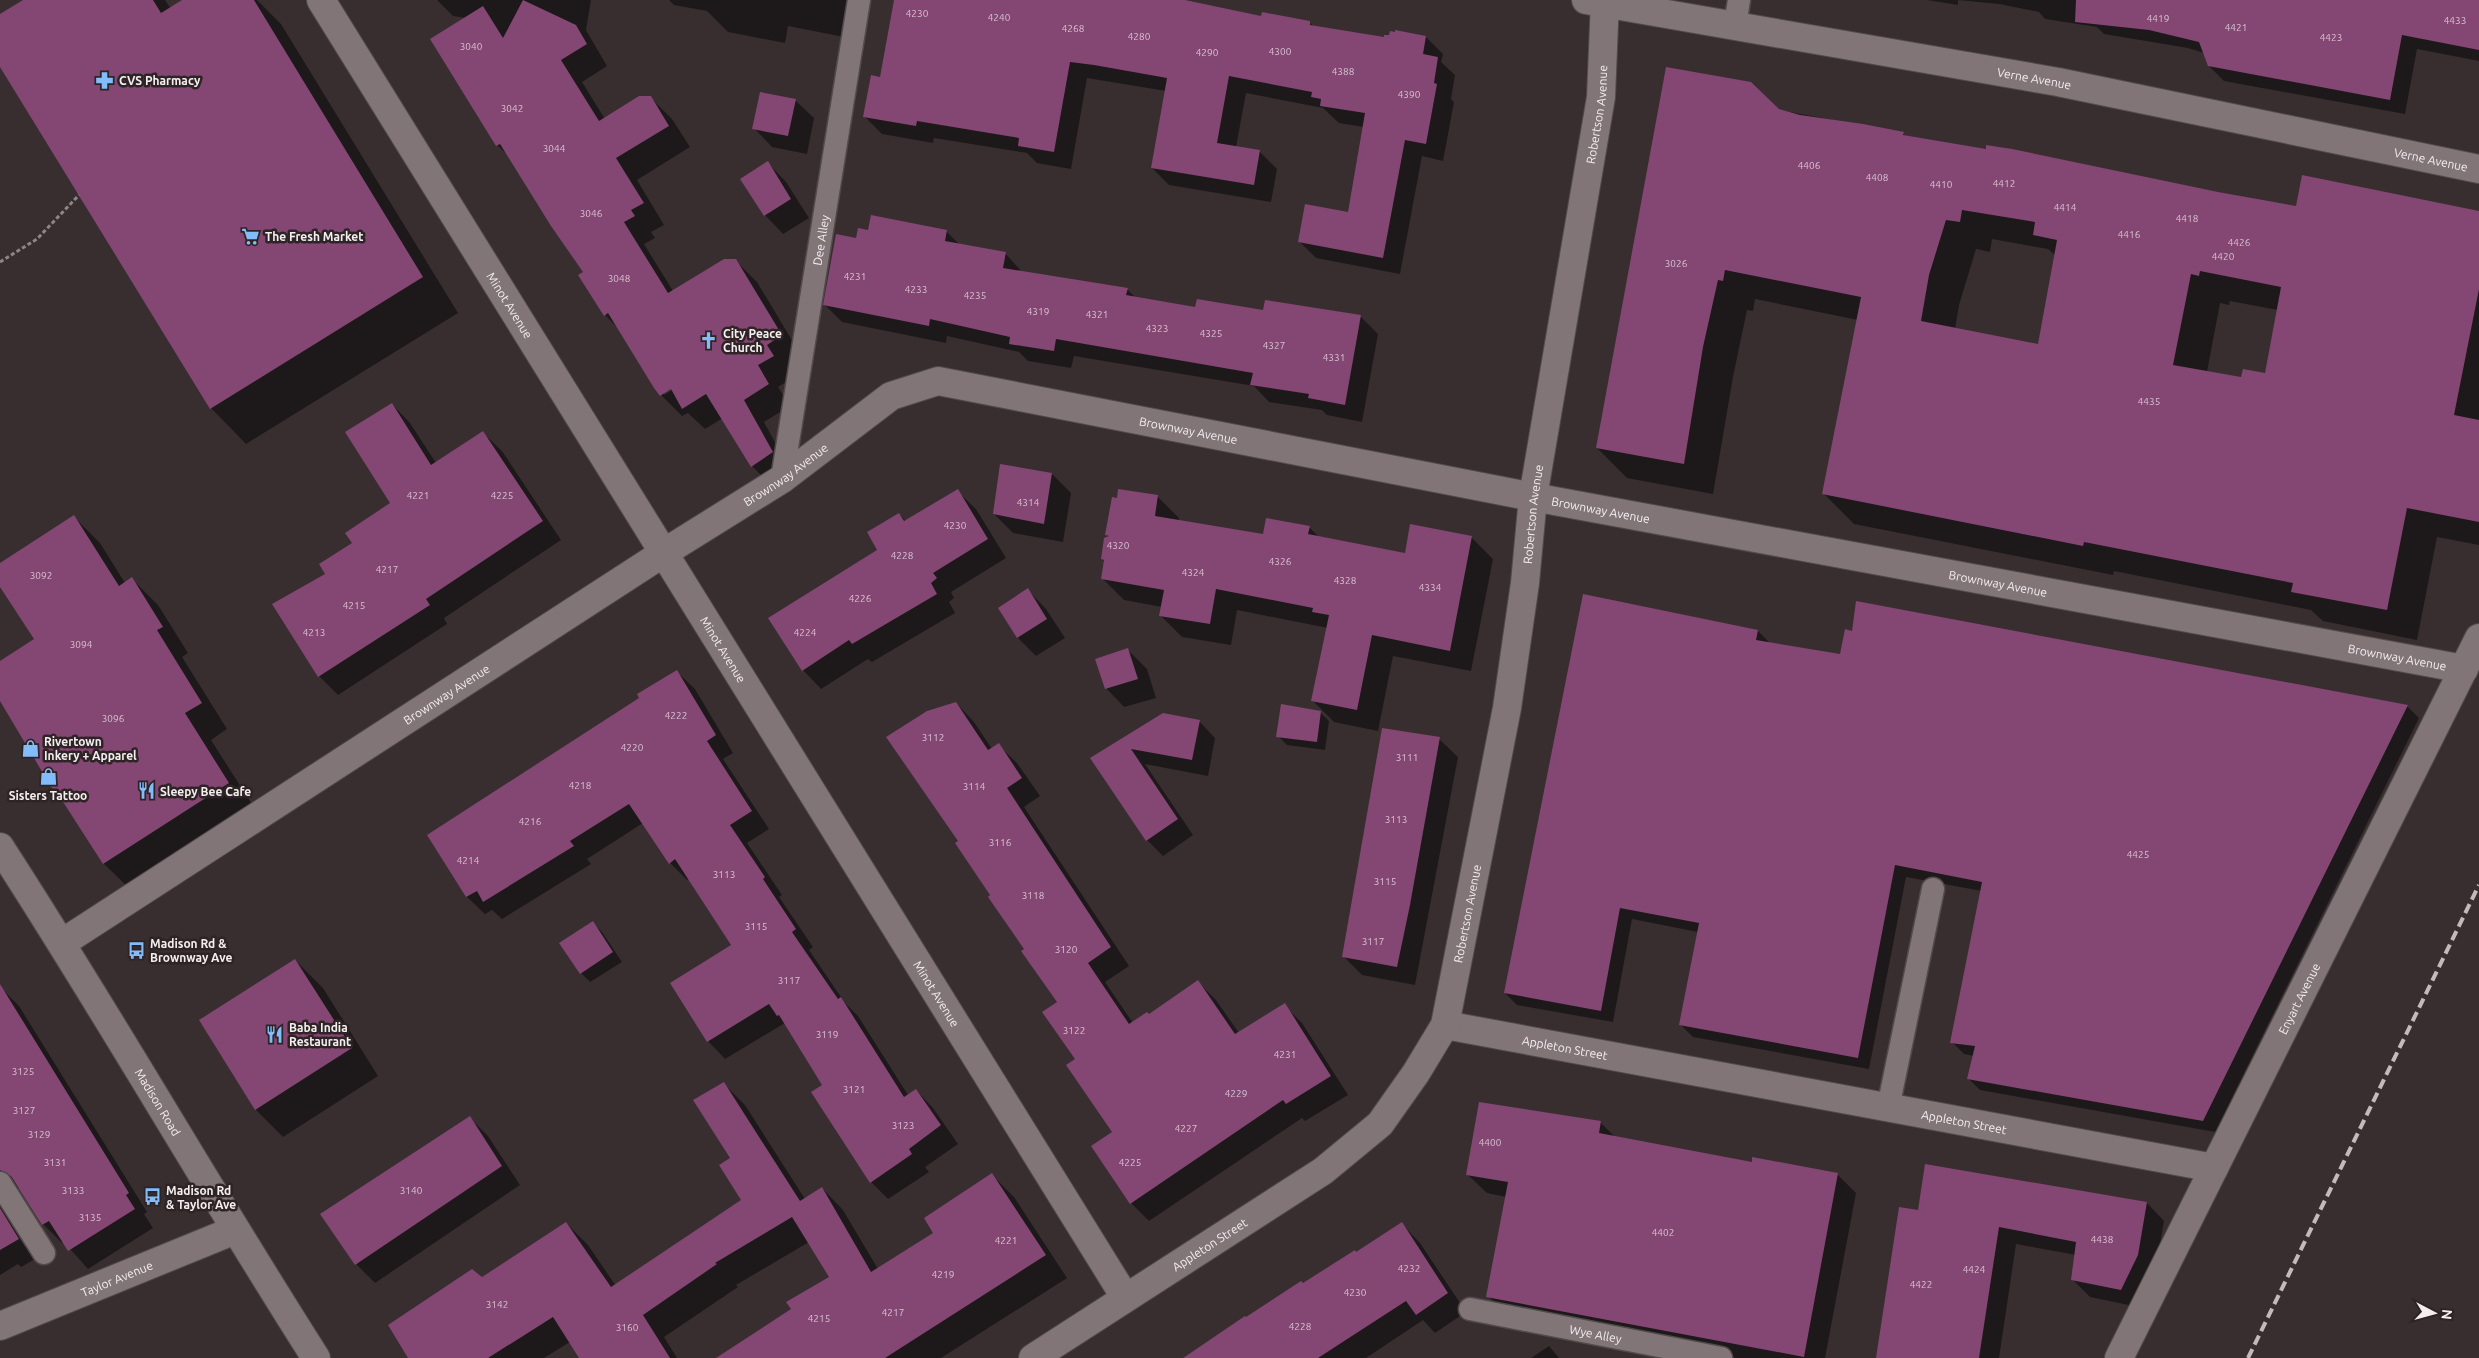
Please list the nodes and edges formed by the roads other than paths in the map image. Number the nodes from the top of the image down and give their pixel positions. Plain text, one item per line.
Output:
1 (322, 0) edge
2 (859, 0) edge
3 (1598, 1) edge
4 (1737, 13) edge
5 (2479, 168) edge
6 (782, 479) junction
7 (1533, 497) junction
8 (665, 552) junction
9 (2479, 638) edge
10 (2464, 669) junction
11 (0, 846) edge
12 (1933, 889) dead end
13 (62, 943) junction
14 (1445, 1025) junction
15 (1888, 1108) junction
16 (2214, 1168) junction
17 (0, 1183) edge
18 (235, 1230) junction
19 (44, 1253) dead end
20 (1125, 1297) junction
21 (1470, 1309) dead end
22 (0, 1326) edge
23 (316, 1358) edge
24 (1033, 1358) edge
25 (1721, 1358) edge
26 (2119, 1358) edge

1 - 8 street, Minot Avenue
2 - 6 lane, Dee Alley
3 - 4 street, Verne Avenue
3 - 7 street, Robertson Avenue
4 - 5 street, Verne Avenue
6 - 7 street, Brownway Avenue
6 - 8 street, Brownway Avenue
7 - 10 street, Brownway Avenue
7 - 14 street, Robertson Avenue
8 - 13 street, Brownway Avenue
8 - 20 street, Minot Avenue
9 - 10 street, Enyart Avenue
10 - 16 street, Enyart Avenue
11 - 13 street, Madison Road
12 - 15 lane
13 - 18 street, Madison Road
14 - 15 street, Appleton Street
14 - 20 street, Appleton Street
15 - 16 street, Appleton Street
16 - 26 street, Enyart Avenue
17 - 19 lane
18 - 22 street, Taylor Avenue
18 - 23 street, Madison Road
20 - 24 street, Appleton Street
21 - 25 lane, Wye Alley

